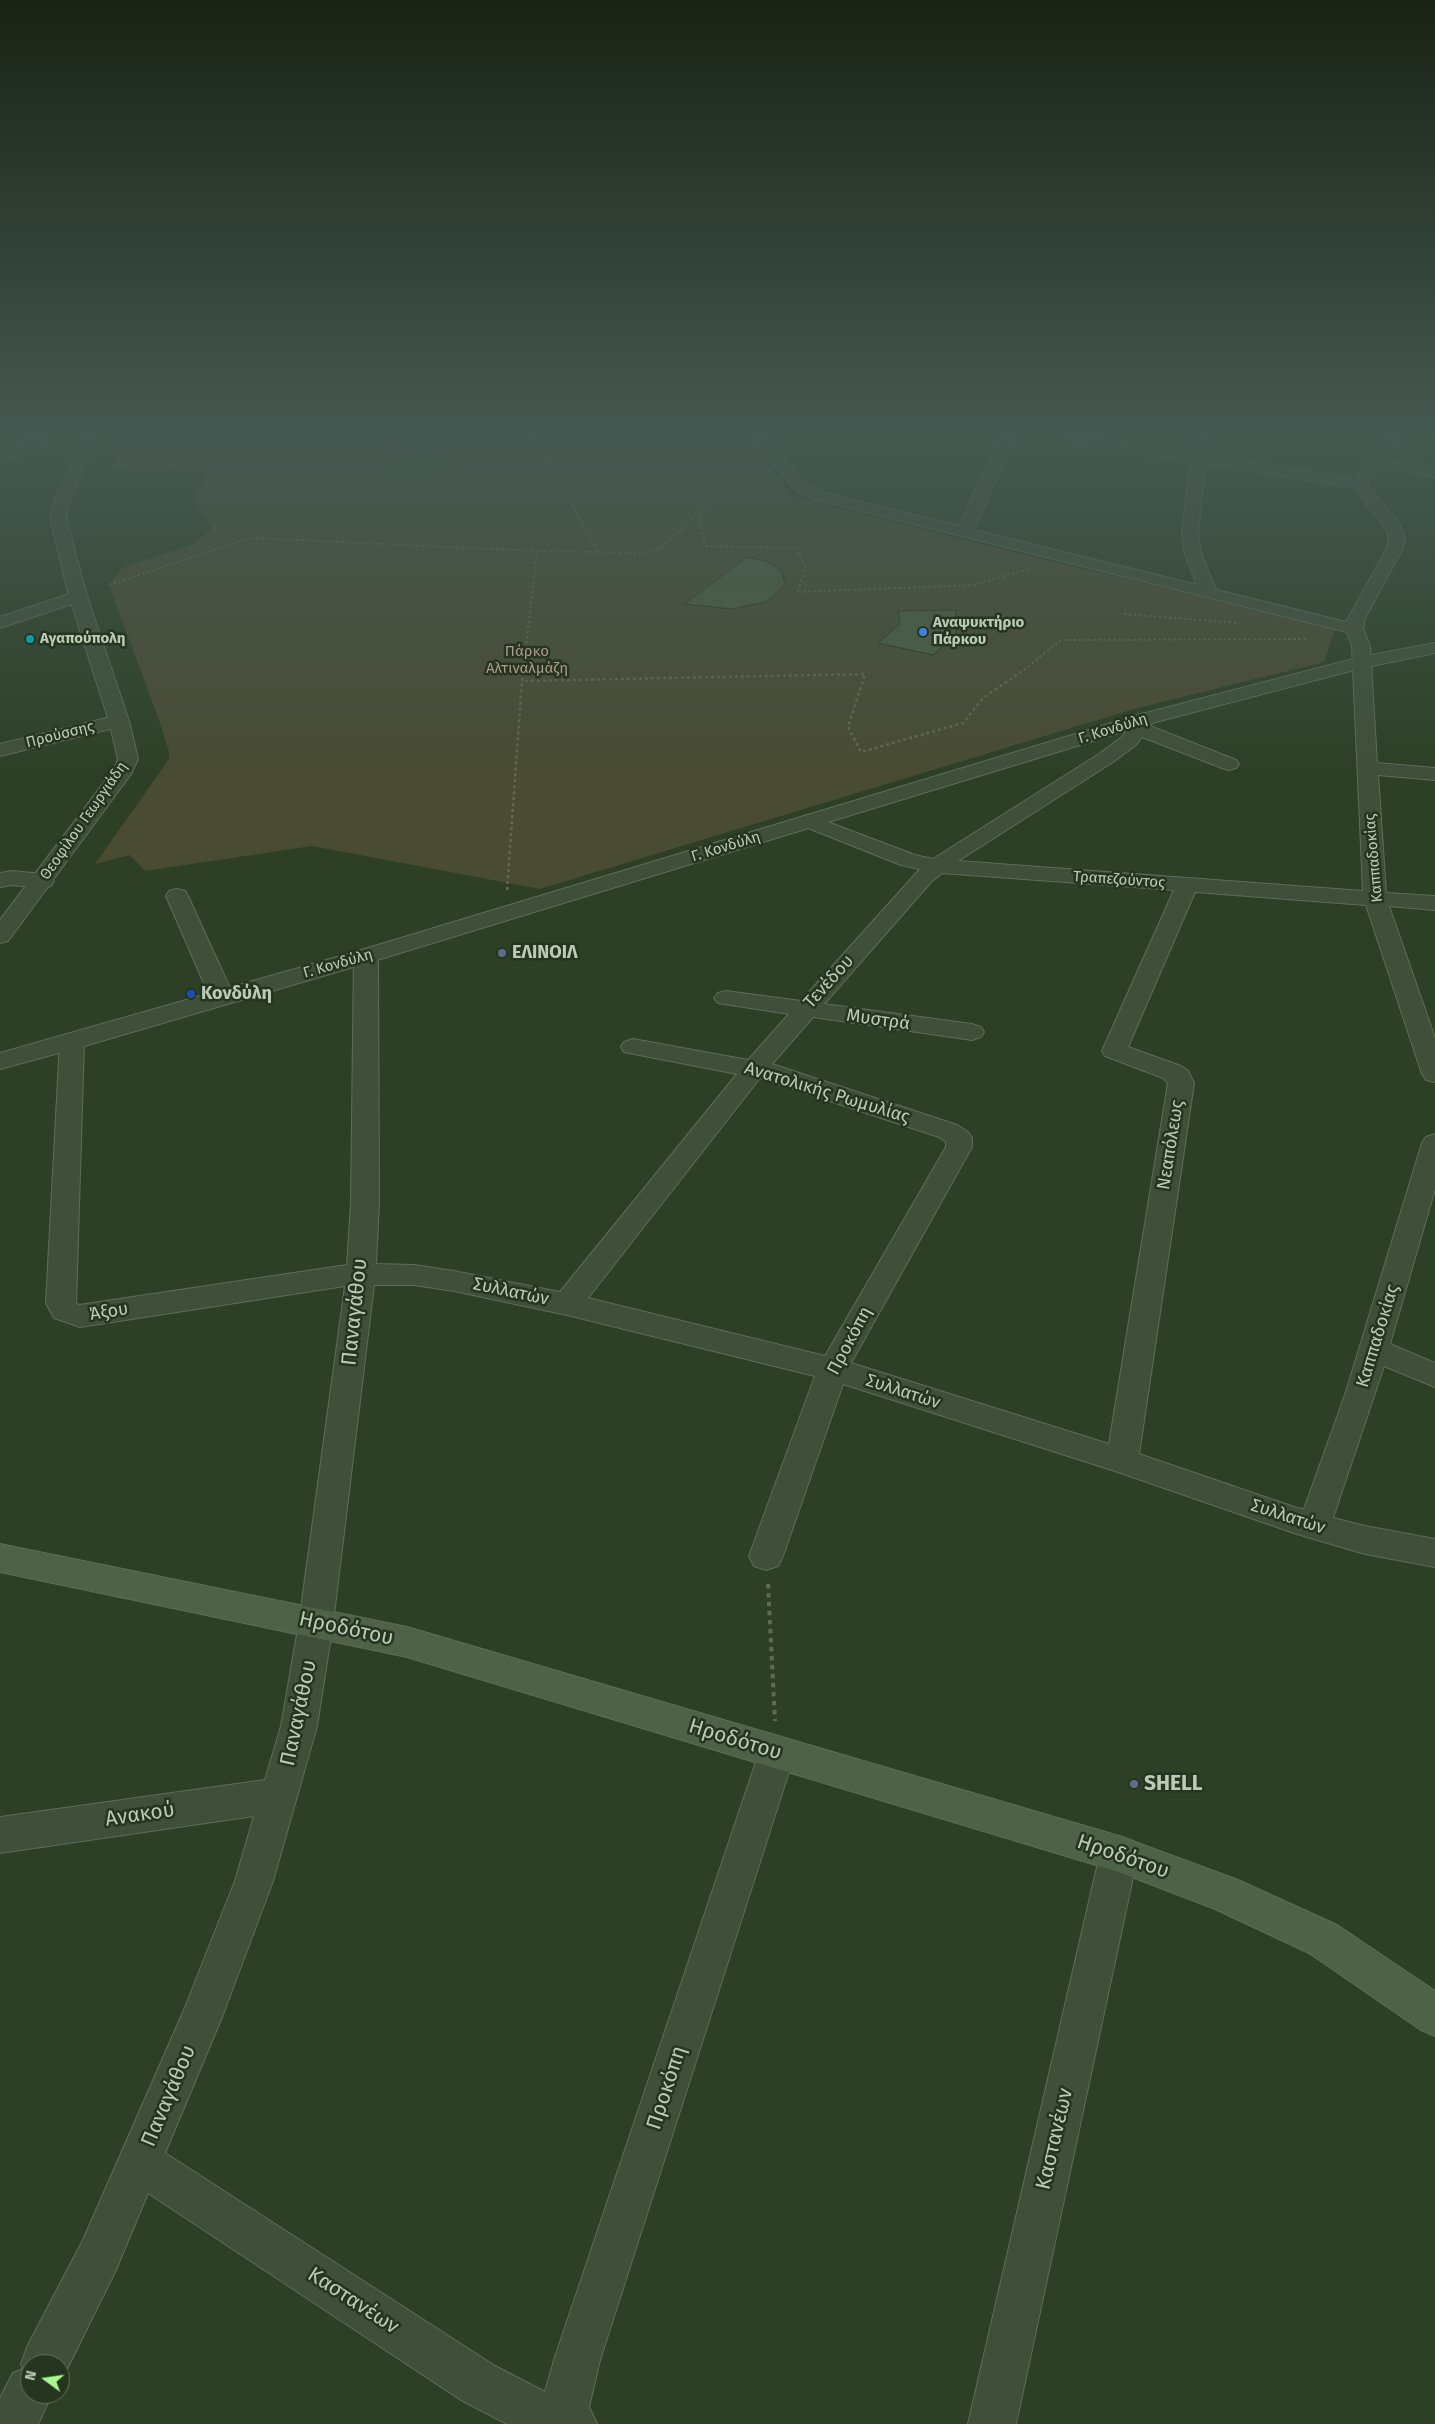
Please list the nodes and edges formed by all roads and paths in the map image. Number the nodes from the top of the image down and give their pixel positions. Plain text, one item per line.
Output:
1 (67, 552) edge
2 (208, 552) edge
3 (537, 552) edge
4 (601, 552) edge
5 (650, 552) edge
6 (798, 552) edge
7 (1042, 552) edge
8 (1194, 552) edge
9 (1393, 552) edge
10 (1029, 568) dead end
11 (109, 585) dead end
12 (1209, 593) junction
13 (78, 596) junction
14 (1124, 614) dead end
15 (1236, 619) dead end
16 (0, 623) edge
17 (1354, 629) junction
18 (1292, 634) dead end
19 (1435, 648) edge
20 (1361, 663) junction
21 (522, 681) junction
22 (119, 721) junction
23 (1142, 724) junction
24 (0, 750) edge
25 (1228, 764) dead end
26 (1368, 768) junction
27 (1435, 774) edge
28 (810, 822) junction
29 (936, 866) junction
30 (0, 880) edge
31 (43, 881) junction
32 (1187, 885) junction
33 (176, 896) dead end
34 (1375, 899) junction
35 (1435, 903) edge
36 (506, 914) junction
37 (0, 936) edge
38 (366, 956) junction
39 (222, 997) junction
40 (726, 998) dead end
41 (804, 1010) junction
42 (972, 1032) dead end
43 (72, 1042) junction
44 (633, 1047) dead end
45 (5, 1059) edge
46 (755, 1068) junction
47 (1435, 1074) edge
48 (959, 1138) joint
49 (1435, 1143) edge
50 (361, 1274) junction
51 (568, 1304) junction
52 (1374, 1350) junction
53 (833, 1369) junction
54 (1435, 1376) edge
55 (1122, 1461) junction
56 (1314, 1526) junction
57 (1435, 1553) edge
58 (766, 1556) joint
59 (0, 1558) edge
60 (316, 1623) junction
61 (777, 1753) junction
62 (280, 1796) junction
63 (0, 1835) edge
64 (1119, 1854) junction
65 (1435, 2016) edge
66 (141, 2163) junction
67 (49, 2354) edge
68 (23, 2404) edge
69 (565, 2423) edge
70 (12, 2424) edge
71 (992, 2424) edge

1 - 13 street, Θεοφίλου Γεωργιάδη
2 - 11 path
3 - 21 path
4 - 5 path
6 - 10 path
7 - 12 street
8 - 12 street
9 - 17 street
12 - 17 street
13 - 16 street
13 - 22 street, Θεοφίλου Γεωργιάδη
14 - 15 path
17 - 20 street, Καππαδοκίας
18 - 21 path
19 - 20 street, Γ. Κονδύλη
20 - 23 street, Γ. Κονδύλη
20 - 26 street, Καππαδοκίας
21 - 36 path
22 - 24 street, Προύσσης
22 - 31 street, Θεοφίλου Γεωργιάδη
23 - 25 street
23 - 28 street, Γ. Κονδύλη
23 - 29 street, Τενέδου
26 - 27 street
26 - 34 street, Καππαδοκίας
28 - 29 street, Τραπεζούντος
28 - 36 street, Γ. Κονδύλη
29 - 32 street, Τραπεζούντος
29 - 41 street, Τενέδου
30 - 31 street
31 - 37 street, Θεοφίλου Γεωργιάδη
32 - 34 street, Τραπεζούντος
32 - 55 street, Νεαπόλεως
33 - 39 street
34 - 35 street, Τραπεζούντος
34 - 47 street, Καππαδοκίας
36 - 38 street, Γ. Κονδύλη
38 - 39 street, Γ. Κονδύλη
38 - 50 street, Παναγάθου
39 - 43 street, Γ. Κονδύλη
40 - 41 street, Μυστρά
41 - 42 street, Μυστρά
41 - 46 street, Τενέδου
43 - 45 street, Γ. Κονδύλη
43 - 50 street, Άξου
44 - 46 street, Ανατολικής Ρωμυλίας
46 - 48 street, Ανατολικής Ρωμυλίας
46 - 51 street, Τενέδου
48 - 53 street, Προκόπη
49 - 52 street, Καππαδοκίας
50 - 51 street, Συλλατών
50 - 60 street, Παναγάθου
51 - 53 street, Συλλατών
52 - 54 street
52 - 56 street, Καππαδοκίας
53 - 55 street, Συλλατών
53 - 58 street, Προκόπη
55 - 56 street, Συλλατών
56 - 57 street, Συλλατών
58 - 61 path
59 - 60 main road, Ηροδότου
60 - 61 main road, Ηροδότου
60 - 62 street, Παναγάθου
61 - 64 main road, Ηροδότου
61 - 69 street, Προκόπη
62 - 63 street, Ανακού
62 - 66 street, Παναγάθου
64 - 65 main road, Ηροδότου
64 - 71 street, Καστανέων
66 - 67 street, Παναγάθου
66 - 69 street, Καστανέων
68 - 70 street

